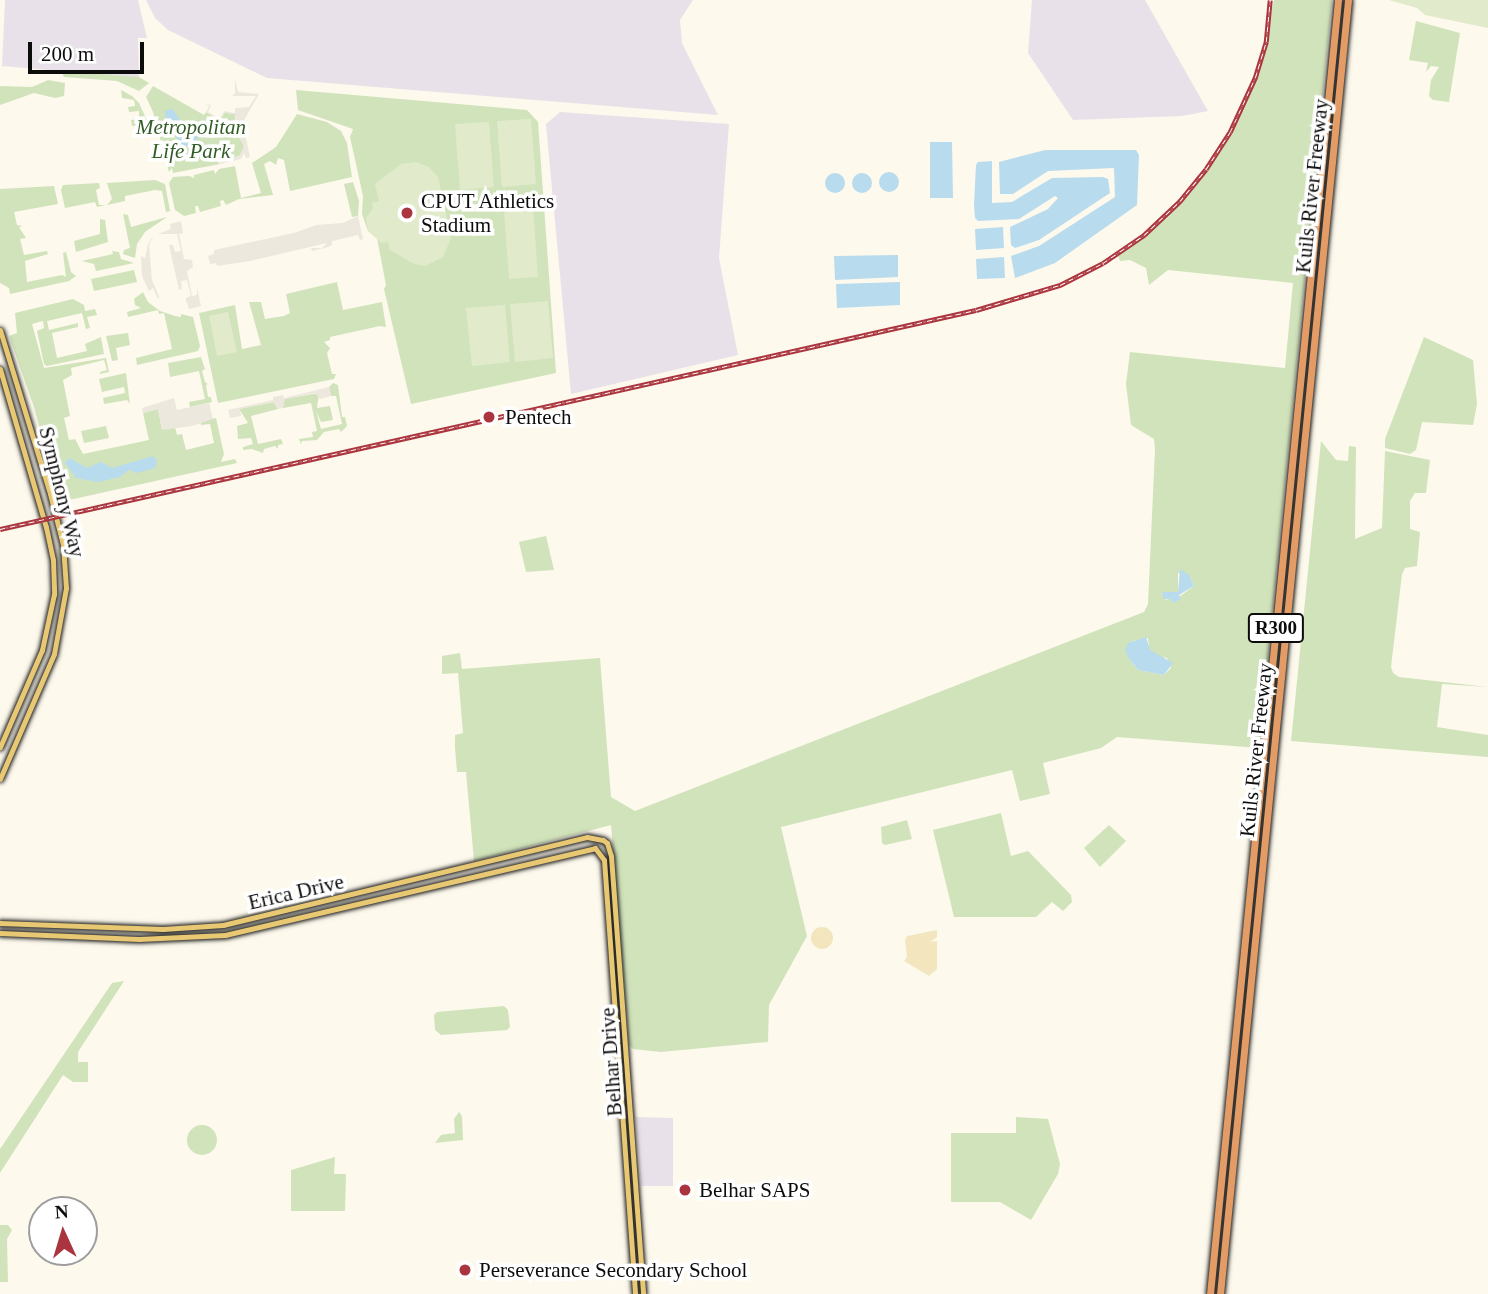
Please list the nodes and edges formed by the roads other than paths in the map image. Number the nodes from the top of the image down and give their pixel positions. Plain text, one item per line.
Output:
1 (1338, 0) edge
2 (1348, 0) edge
3 (0, 330) edge
4 (0, 369) edge
5 (0, 747) edge
6 (0, 779) edge
7 (594, 836) joint
8 (590, 847) joint
9 (0, 923) edge
10 (0, 933) edge
11 (635, 1294) edge
12 (643, 1294) edge
13 (1208, 1294) edge
14 (1223, 1294) edge

1 - 13 highway, Kuils River Freeway / R300
2 - 14 highway, Kuils River Freeway / R300
3 - 6 main road, Symphony Way
4 - 5 main road, Symphony Way
7 - 9 main road, Erica Drive
7 - 12 main road, Belhar Drive
8 - 10 main road, Erica Drive
8 - 11 main road, Belhar Drive

